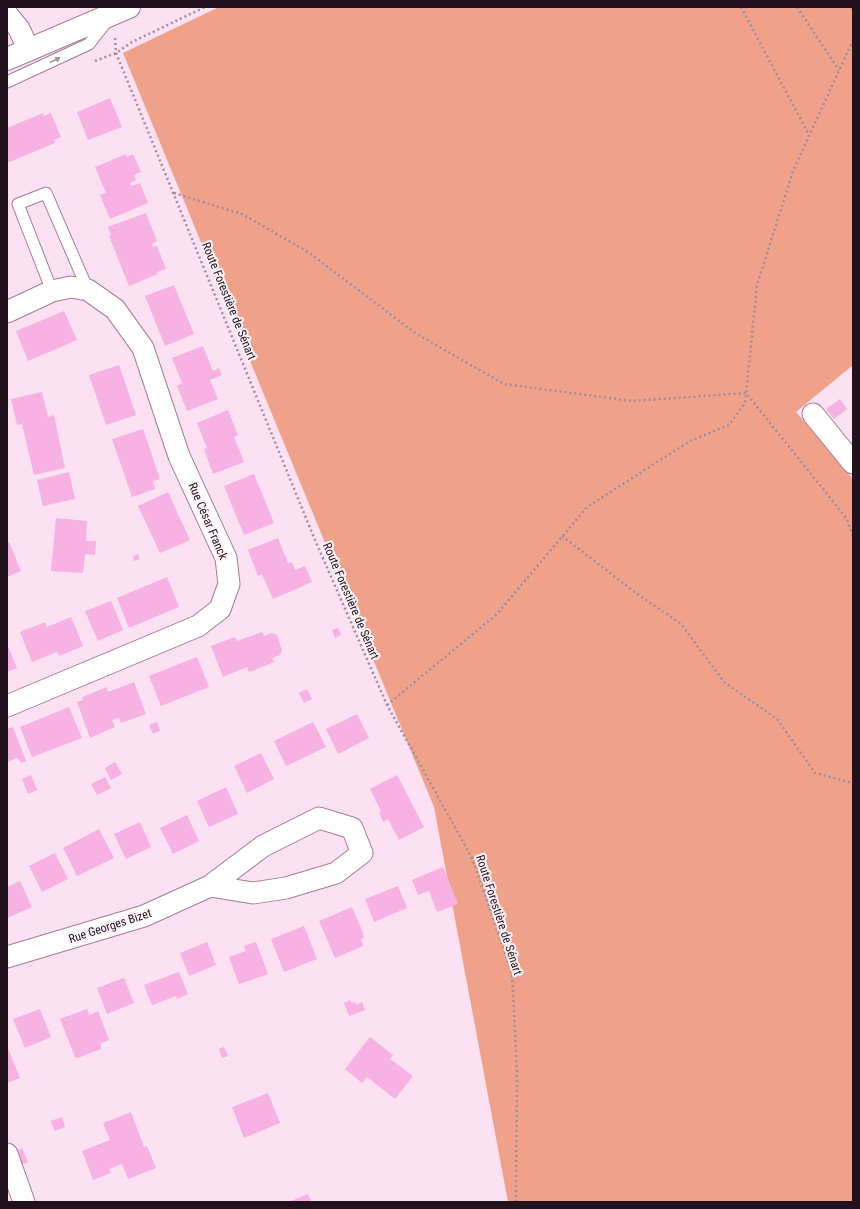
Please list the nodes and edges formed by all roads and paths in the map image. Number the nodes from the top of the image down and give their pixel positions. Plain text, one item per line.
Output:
1 (205, 7) edge
2 (741, 7) edge
3 (796, 7) edge
4 (852, 7) edge
5 (119, 9) edge
6 (853, 12) edge
7 (7, 14) edge
8 (853, 40) edge
9 (29, 50) junction
10 (116, 53) junction
11 (7, 59) edge
12 (94, 61) dead end
13 (839, 70) junction
14 (32, 71) junction
15 (7, 82) edge
16 (810, 136) junction
17 (174, 192) junction
18 (88, 290) junction
19 (52, 291) junction
20 (7, 312) edge
21 (746, 393) junction
22 (813, 414) dead end
23 (853, 463) edge
24 (562, 536) junction
25 (853, 537) edge
26 (386, 705) junction
27 (7, 706) edge
28 (853, 783) edge
29 (210, 886) junction
30 (7, 957) edge
31 (7, 1154) edge
32 (24, 1202) edge
33 (516, 1202) edge

1 - 10 path
2 - 16 path
3 - 13 path
4 - 6 path
5 - 9 main road
5 - 10 path, Route Forestière de Sénart
14 -> 5 lane
7 - 9 street
8 - 13 path
9 - 11 main road
9 - 14 lane
10 - 12 path
10 - 17 path, Route Forestière de Sénart
13 - 16 path
14 - 15 lane
16 - 21 path
17 - 21 path
17 - 26 path, Route Forestière de Sénart
18 - 19 street
18 - 19 lane
18 - 27 street, Rue César Franck
19 - 20 street
21 - 24 path
21 - 25 path
22 - 23 street
24 - 26 path
24 - 28 path
26 - 33 path, Route Forestière de Sénart
29 - 29 street, Rue Georges Bizet
29 - 30 street, Rue Georges Bizet
31 - 32 street

